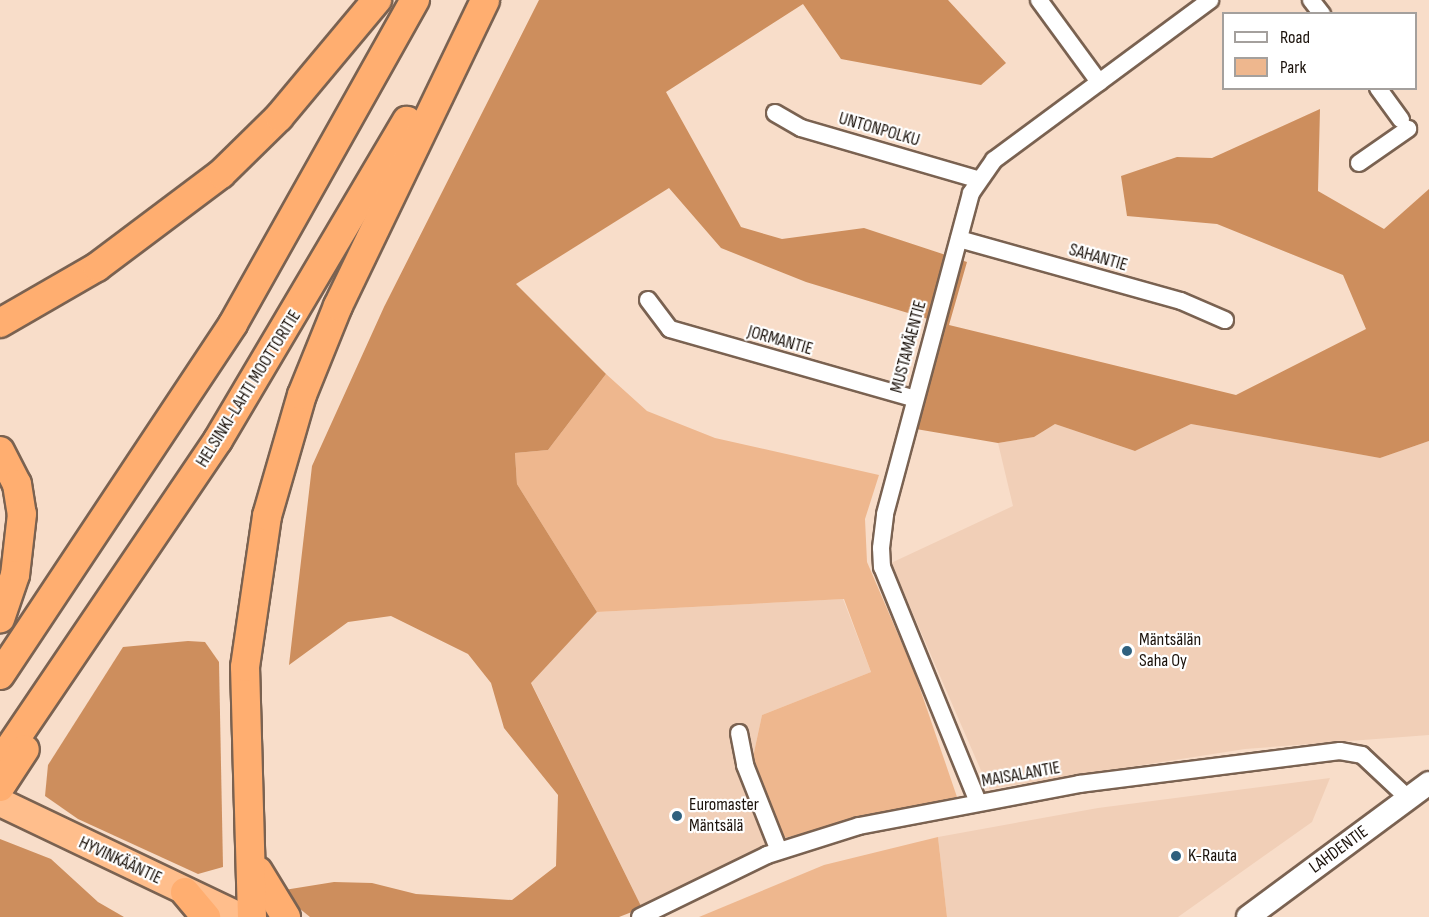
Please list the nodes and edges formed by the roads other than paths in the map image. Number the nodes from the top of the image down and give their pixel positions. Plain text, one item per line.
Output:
1 (377, 0) edge
2 (415, 0) edge
3 (474, 0) edge
4 (485, 0) edge
5 (1039, 0) edge
6 (1210, 0) edge
7 (1311, 0) edge
8 (1320, 12) edge
9 (1099, 82) junction
10 (1379, 90) edge
11 (775, 113) dead end
12 (1359, 163) dead end
13 (976, 179) junction
14 (958, 239) junction
15 (648, 300) dead end
16 (1225, 320) dead end
17 (0, 323) edge
18 (915, 399) junction
19 (0, 451) edge
20 (114, 601) junction
21 (0, 619) edge
22 (0, 675) edge
23 (739, 733) dead end
24 (0, 762) edge
25 (1429, 783) edge
26 (0, 787) edge
27 (1408, 799) junction
28 (978, 802) junction
29 (11, 808) edge
30 (252, 849) junction
31 (779, 851) junction
32 (185, 892) junction
33 (206, 917) edge
34 (241, 917) edge
35 (252, 917) edge
36 (286, 917) edge
37 (640, 917) edge
38 (1248, 917) edge

1 - 17 highway
2 - 22 highway
3 - 20 highway, HELSINKI-LAHTI MOOTTORITIE
4 - 30 highway
5 - 9 street
6 - 9 street
7 - 8 street
9 - 13 street
10 - 12 street
11 - 13 street, UNTONPOLKU
13 - 14 street, MUSTAMÄENTIE
14 - 16 street, SAHANTIE
14 - 18 street, MUSTAMÄENTIE
15 - 18 street, JORMANTIE
18 - 28 street, MUSTAMÄENTIE
19 - 21 highway
20 - 24 highway, HELSINKI-LAHTI MOOTTORITIE
20 - 26 highway
23 - 31 street
25 - 27 main road, LAHDENTIE
27 - 28 street, MAISALANTIE
27 - 38 main road, LAHDENTIE
28 - 31 street, MAISALANTIE
29 - 32 highway, HYVINKÄÄNTIE
30 - 35 highway
30 - 36 highway
31 - 37 street, MAISALANTIE
32 - 33 highway
32 - 34 highway, HYVINKÄÄNTIE

